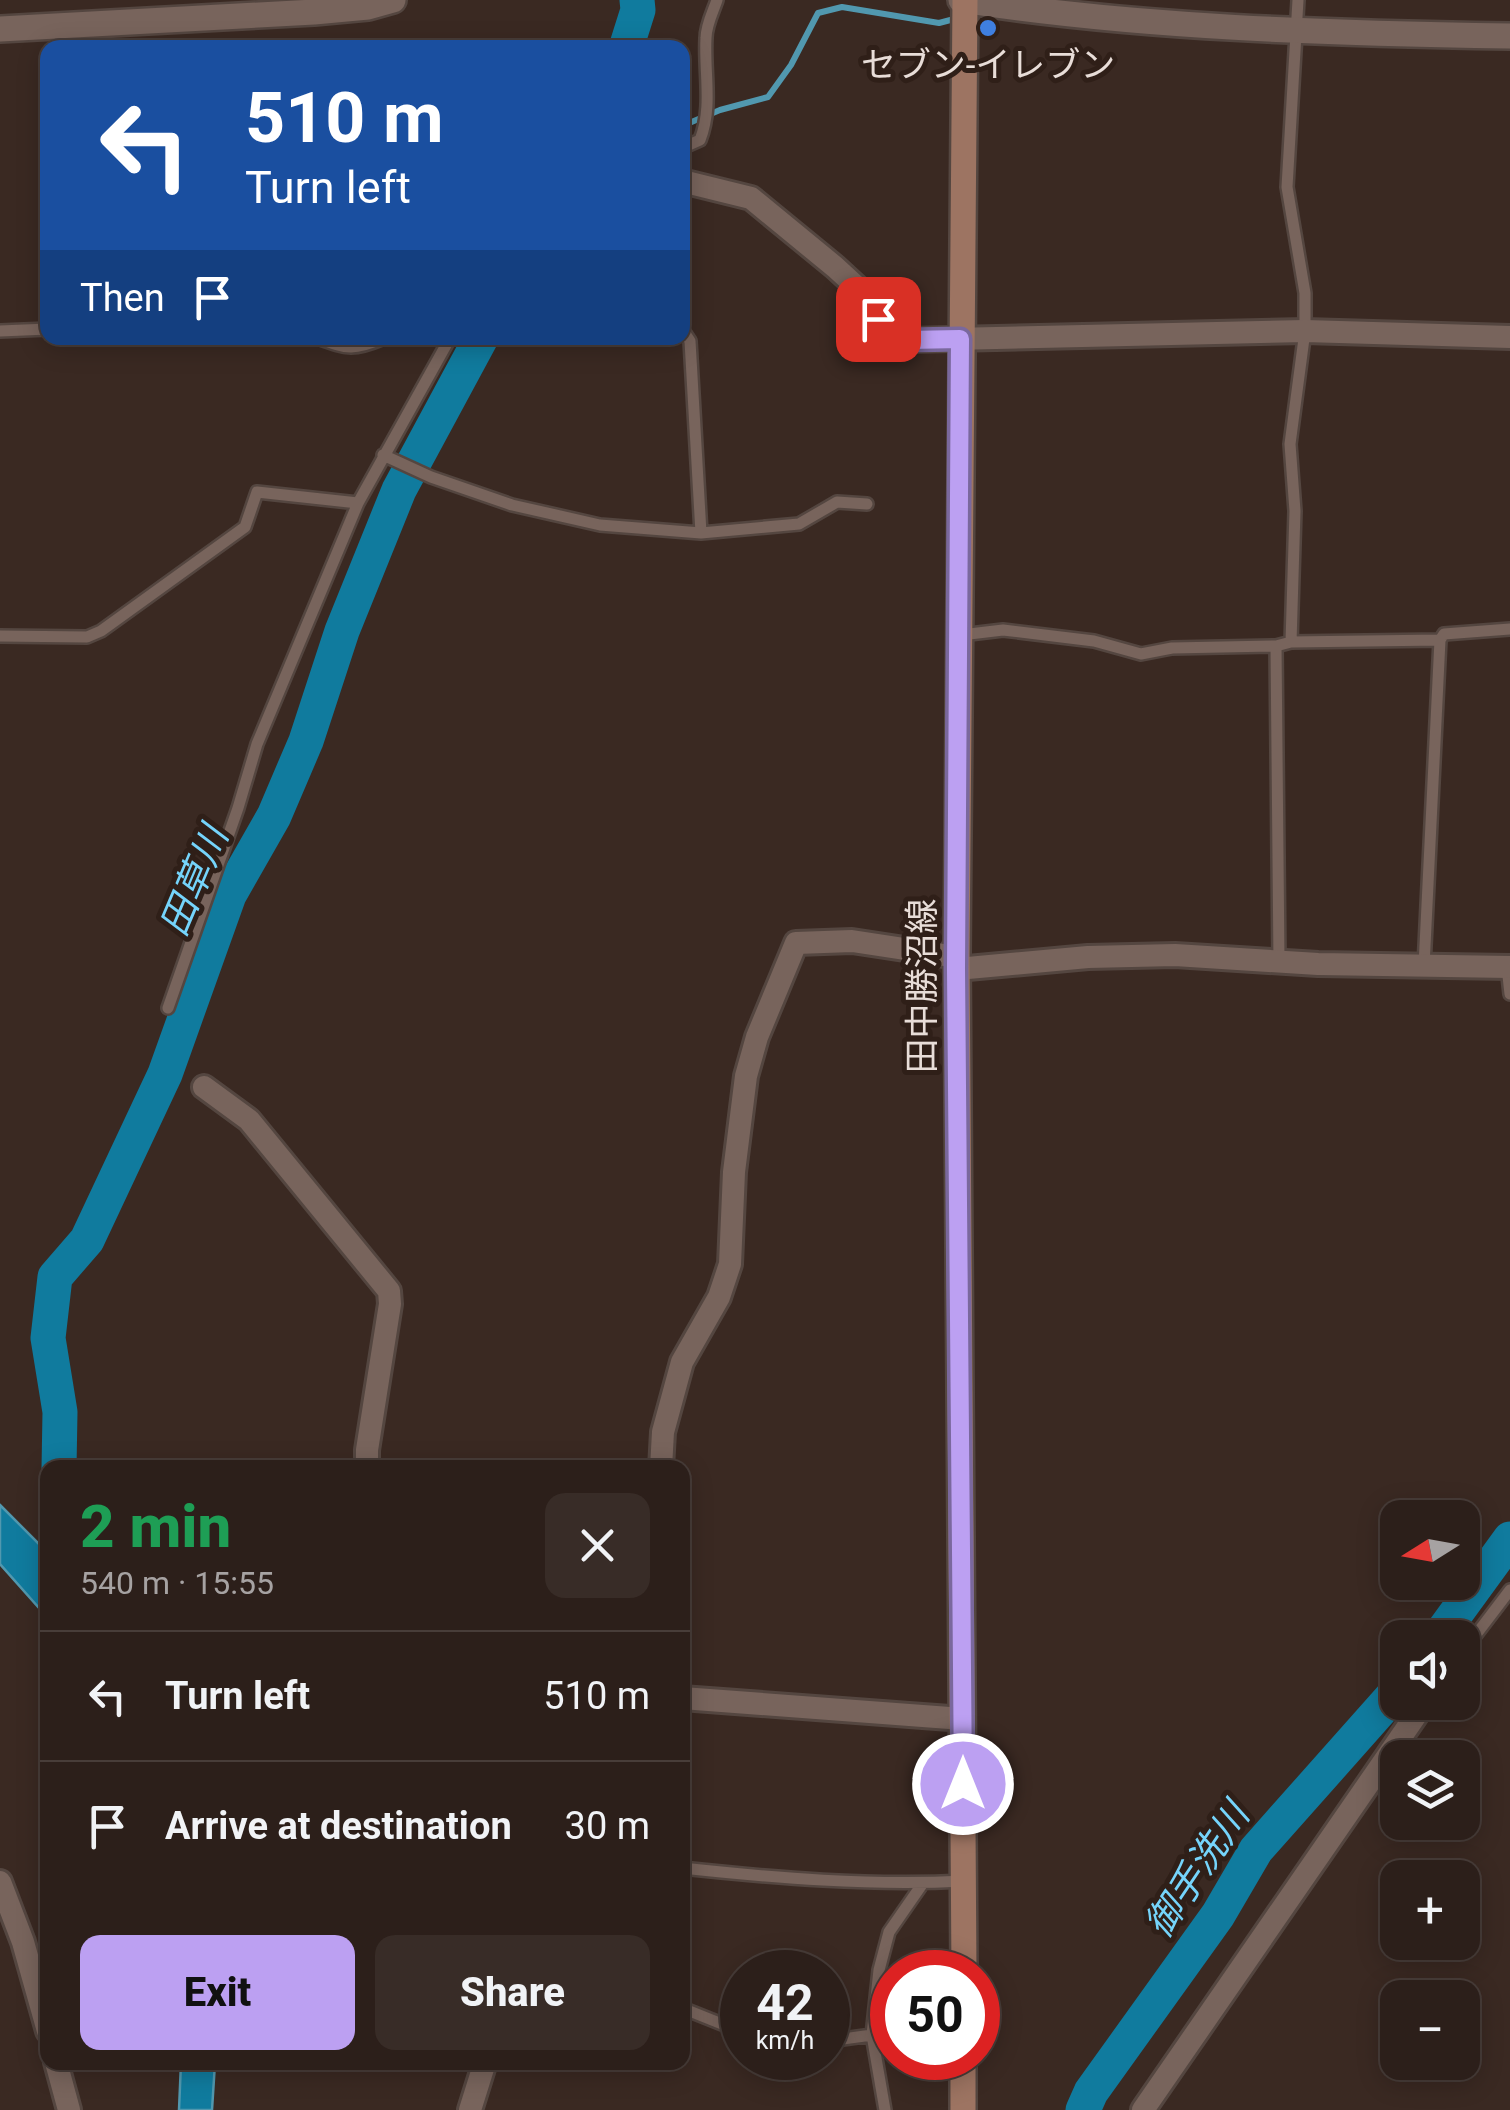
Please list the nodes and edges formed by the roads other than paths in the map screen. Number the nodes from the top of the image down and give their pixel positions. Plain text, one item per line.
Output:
1 (393, 0) edge
2 (717, 0) edge
3 (1298, 0) edge
4 (969, 7) edge
5 (243, 8) edge
6 (0, 28) edge
7 (1296, 33) junction
8 (1510, 36) edge
9 (690, 144) edge
10 (690, 184) edge
11 (40, 330) edge
12 (0, 331) edge
13 (1305, 331) junction
14 (1510, 337) edge
15 (960, 339) junction
16 (690, 341) edge
17 (337, 345) edge
18 (367, 345) edge
19 (446, 345) edge
20 (387, 456) junction
21 (358, 503) junction
22 (868, 504) dead end
23 (701, 534) junction
24 (1510, 629) edge
25 (0, 636) edge
26 (957, 636) junction
27 (1440, 640) junction
28 (1291, 642) junction
29 (1276, 646) junction
30 (1279, 962) junction
31 (957, 963) junction
32 (1424, 966) junction
33 (1509, 967) edge
34 (1510, 994) edge
35 (168, 1008) dead end
36 (204, 1087) dead end
37 (366, 1460) edge
38 (661, 1460) edge
39 (1510, 1590) edge
40 (1480, 1629) edge
41 (690, 1699) edge
42 (962, 1720) junction
43 (1413, 1720) edge
44 (690, 1869) edge
45 (964, 1881) junction
46 (0, 1882) edge
47 (923, 1883) junction
48 (11, 1944) edge
49 (884, 1950) edge
50 (964, 1950) edge
51 (690, 2011) edge
52 (40, 2012) edge
53 (720, 2023) edge
54 (58, 2070) edge
55 (483, 2070) edge
56 (880, 2080) edge
57 (963, 2080) edge
58 (70, 2110) edge
59 (470, 2110) edge
60 (885, 2110) edge
61 (963, 2110) edge
62 (1143, 2110) edge

1 - 5 street
2 - 9 lane
3 - 7 lane
4 - 7 street
4 - 15 main road, 田中勝沼線
5 - 6 street
7 - 8 street
7 - 13 lane
10 - 15 street
11 - 12 lane
13 - 14 street
13 - 15 street
13 - 28 lane
15 - 26 main road, 田中勝沼線
16 - 23 lane
17 - 18 lane
19 - 20 lane
20 - 21 lane
20 - 23 lane
21 - 25 lane
21 - 35 lane
22 - 23 lane
24 - 27 lane
26 - 29 lane
26 - 31 main road, 田中勝沼線
27 - 28 lane
27 - 32 lane
28 - 29 lane
29 - 30 lane
30 - 31 street
30 - 32 street
31 - 38 street
31 - 42 main road, 田中勝沼線
32 - 33 street
33 - 34 lane
36 - 37 street
39 - 40 lane
41 - 42 street
42 - 45 main road, 田中勝沼線
43 - 62 street
44 - 47 lane
45 - 47 lane
45 - 50 main road, 田中勝沼線
46 - 48 street
47 - 49 lane
48 - 52 street
51 - 53 lane
54 - 58 street
55 - 59 street
56 - 60 lane
57 - 61 main road

